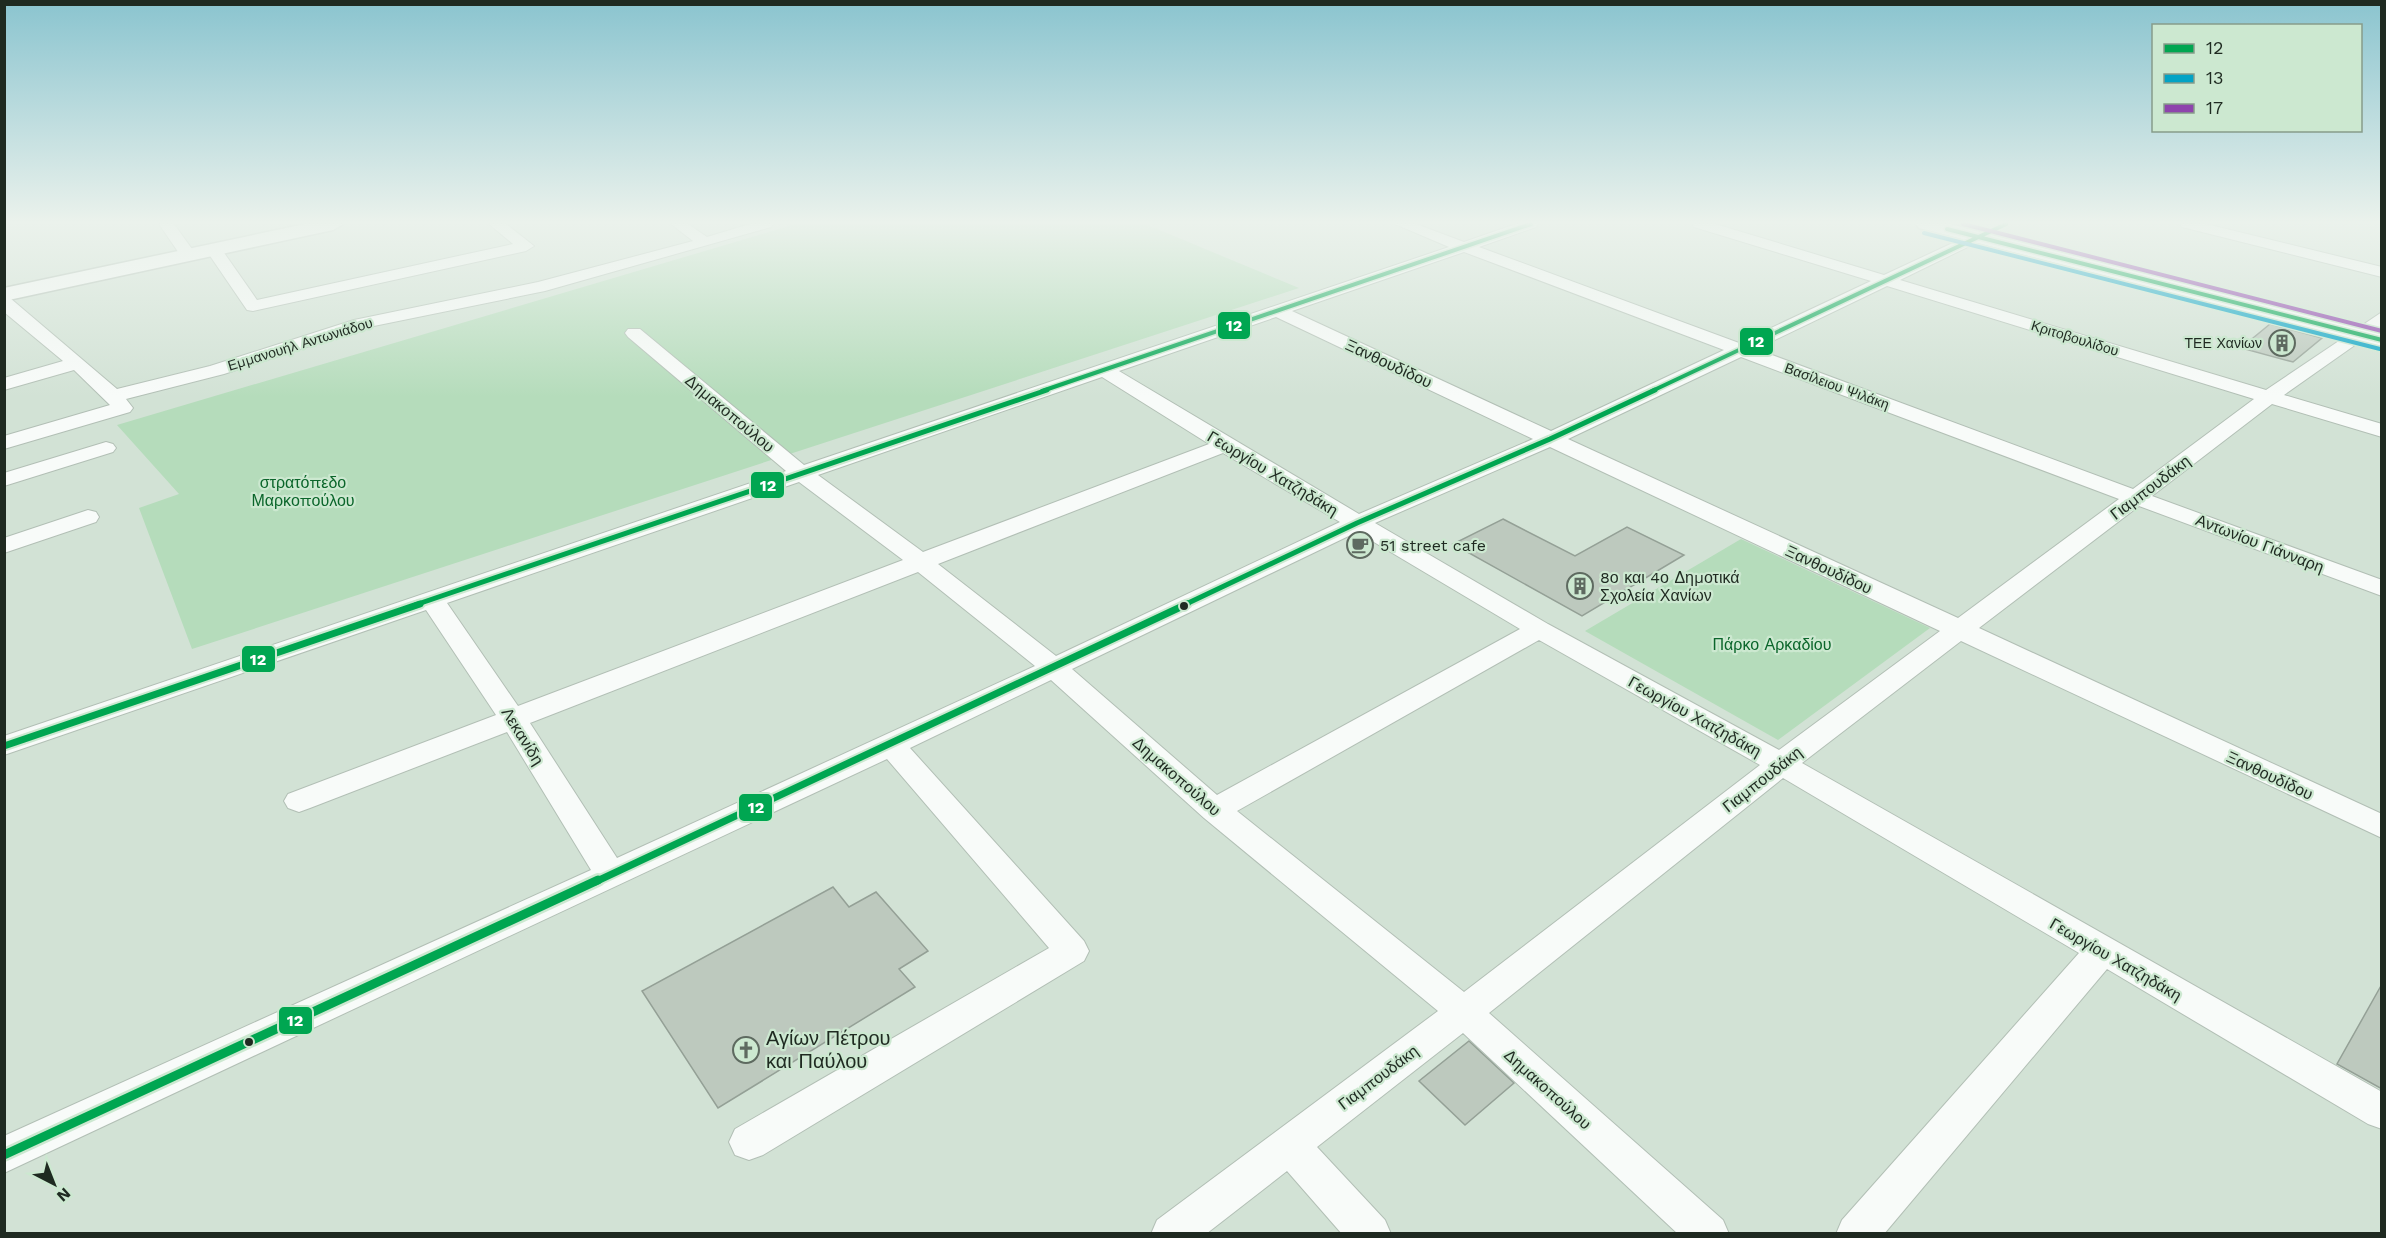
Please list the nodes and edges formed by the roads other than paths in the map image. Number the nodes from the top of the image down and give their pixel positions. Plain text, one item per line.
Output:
1 (70, 282) edge
2 (236, 282) edge
3 (363, 282) edge
4 (562, 282) edge
5 (1362, 282) edge
6 (1557, 282) edge
7 (1880, 282) edge
8 (1890, 282) edge
9 (2152, 282) edge
10 (4, 296) edge
11 (4, 302) edge
12 (1277, 311) junction
13 (2382, 317) edge
14 (24, 323) junction
15 (4, 329) edge
16 (634, 333) dead end
17 (2360, 335) junction
18 (2382, 340) edge
19 (1740, 350) junction
20 (76, 363) junction
21 (1103, 370) junction
22 (4, 384) edge
23 (114, 396) junction
24 (2269, 397) junction
25 (2382, 431) edge
26 (1550, 439) junction
27 (4, 443) edge
28 (1225, 445) junction
29 (106, 448) dead end
30 (801, 473) junction
31 (4, 480) edge
32 (2138, 496) junction
33 (88, 517) dead end
34 (1358, 523) junction
35 (4, 546) edge
36 (920, 561) junction
37 (2382, 589) edge
38 (432, 600) junction
39 (1539, 629) junction
40 (1961, 631) junction
41 (1054, 668) junction
42 (513, 719) junction
43 (4, 746) edge
44 (891, 746) junction
45 (1781, 764) junction
46 (299, 801) dead end
47 (1215, 810) junction
48 (2382, 827) edge
49 (610, 874) junction
50 (2102, 951) junction
51 (1464, 1012) junction
52 (2382, 1112) edge
53 (748, 1142) dead end
54 (1289, 1144) junction
55 (4, 1155) edge
56 (1172, 1233) edge
57 (1370, 1233) edge
58 (1708, 1233) edge
59 (1857, 1233) edge

1 - 10 main road
2 - 3 street
4 - 23 street, Εμμανουήλ Αντωνιάδου
5 - 12 street
6 - 19 street, Βασίλειου Ψιλάκη
7 - 19 street
8 - 24 street, Κριτοβουλίδου
9 - 17 main road
11 - 14 street
12 - 21 street
12 - 26 street, Ξανθουδίδου
13 - 17 street, Γιαμπουδάκη
14 - 15 street
14 - 20 street
16 - 30 street, Δημακοπούλου
17 - 18 main road
17 - 24 street, Γιαμπουδάκη
19 - 26 street
19 - 32 street, Βασίλειου Ψιλάκη
20 - 22 street
20 - 23 street
21 - 28 street, Γεωργίου Χατζηδάκη
21 - 30 street
23 - 27 street
24 - 25 street, Κριτοβουλίδου
24 - 32 street, Γιαμπουδάκη
26 - 34 street
26 - 40 street, Ξανθουδίδου
28 - 34 street, Γεωργίου Χατζηδάκη
28 - 36 street
29 - 31 street
30 - 36 street, Δημακοπούλου
30 - 38 street
32 - 37 street, Αντωνίου Γιάνναρη
32 - 40 street, Γιαμπουδάκη
33 - 35 street
34 - 39 street, Γεωργίου Χατζηδάκη
34 - 41 street
36 - 41 street, Δημακοπούλου
36 - 42 street
38 - 42 street, Λεκανίδη
38 - 43 street
39 - 45 street, Γεωργίου Χατζηδάκη
39 - 47 street
40 - 45 street, Γιαμπουδάκη
40 - 48 street, Ξανθουδίδου
41 - 44 street
41 - 47 street, Δημακοπούλου
42 - 46 street
42 - 49 street, Λεκανίδη
44 - 49 street
44 - 53 street
45 - 50 street, Γεωργίου Χατζηδάκη
45 - 51 street, Γιαμπουδάκη
47 - 51 street, Δημακοπούλου
49 - 55 street
50 - 52 street, Γεωργίου Χατζηδάκη
50 - 59 street
51 - 54 street, Γιαμπουδάκη
51 - 58 street, Δημακοπούλου
54 - 56 street, Γιαμπουδάκη
54 - 57 street

